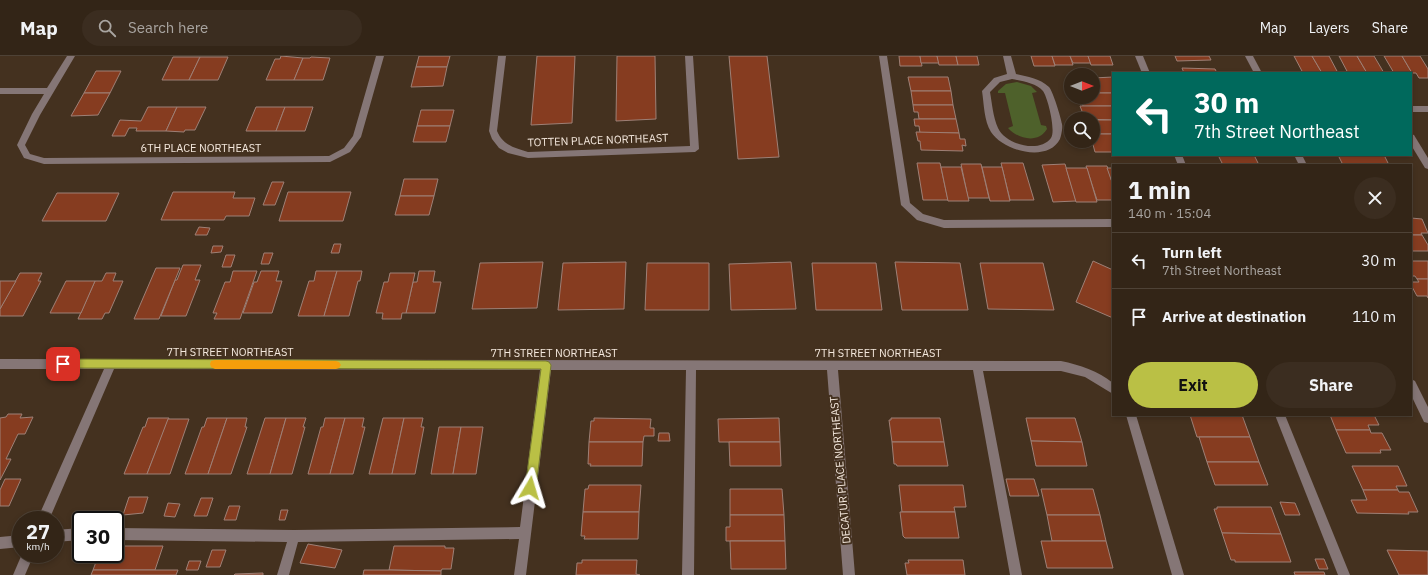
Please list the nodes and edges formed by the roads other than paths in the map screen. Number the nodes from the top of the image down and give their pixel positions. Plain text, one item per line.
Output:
1 (70, 56) edge
2 (380, 56) edge
3 (502, 56) edge
4 (689, 56) edge
5 (883, 56) edge
6 (1007, 56) edge
7 (1139, 56) edge
8 (1249, 56) edge
9 (1146, 72) edge
10 (1257, 72) edge
11 (1012, 76) junction
12 (0, 91) edge
13 (50, 91) junction
14 (1412, 109) edge
15 (1428, 109) edge
16 (1412, 139) edge
17 (1428, 166) edge
18 (1112, 223) edge
19 (0, 364) edge
20 (110, 364) junction
21 (546, 365) junction
22 (691, 365) junction
23 (832, 365) junction
24 (977, 365) junction
25 (1412, 386) edge
26 (1112, 388) edge
27 (1131, 416) edge
28 (1280, 416) edge
29 (1428, 418) edge
30 (47, 511) edge
31 (525, 533) junction
32 (124, 534) edge
33 (294, 536) junction
34 (12, 542) edge
35 (0, 543) edge
36 (24, 563) edge
37 (19, 575) edge
38 (283, 575) edge
39 (520, 575) edge
40 (688, 575) edge
41 (849, 575) edge
42 (1016, 575) edge
43 (1178, 575) edge
44 (1344, 575) edge

1 - 13 street, 6TH PLACE NORTHEAST
2 - 13 street, 6TH PLACE NORTHEAST
3 - 4 street, TOTTEN PLACE NORTHEAST
5 - 18 street
6 - 11 street
7 - 9 street
8 - 10 street
11 - 11 street
12 - 13 street
14 - 15 street
16 - 17 street
19 - 20 street, 7TH STREET NORTHEAST
20 - 21 street, 7TH STREET NORTHEAST
20 - 30 street
21 - 22 street, 7TH STREET NORTHEAST
21 - 31 street
22 - 23 street, 7TH STREET NORTHEAST
22 - 40 street
23 - 24 street, 7TH STREET NORTHEAST
23 - 41 street, DECATUR PLACE NORTHEAST
24 - 26 street, 7TH STREET NORTHEAST
24 - 42 street
25 - 29 street
27 - 43 street
28 - 44 street
31 - 33 street
31 - 39 street
32 - 33 street
33 - 38 street
34 - 35 street
36 - 37 street

